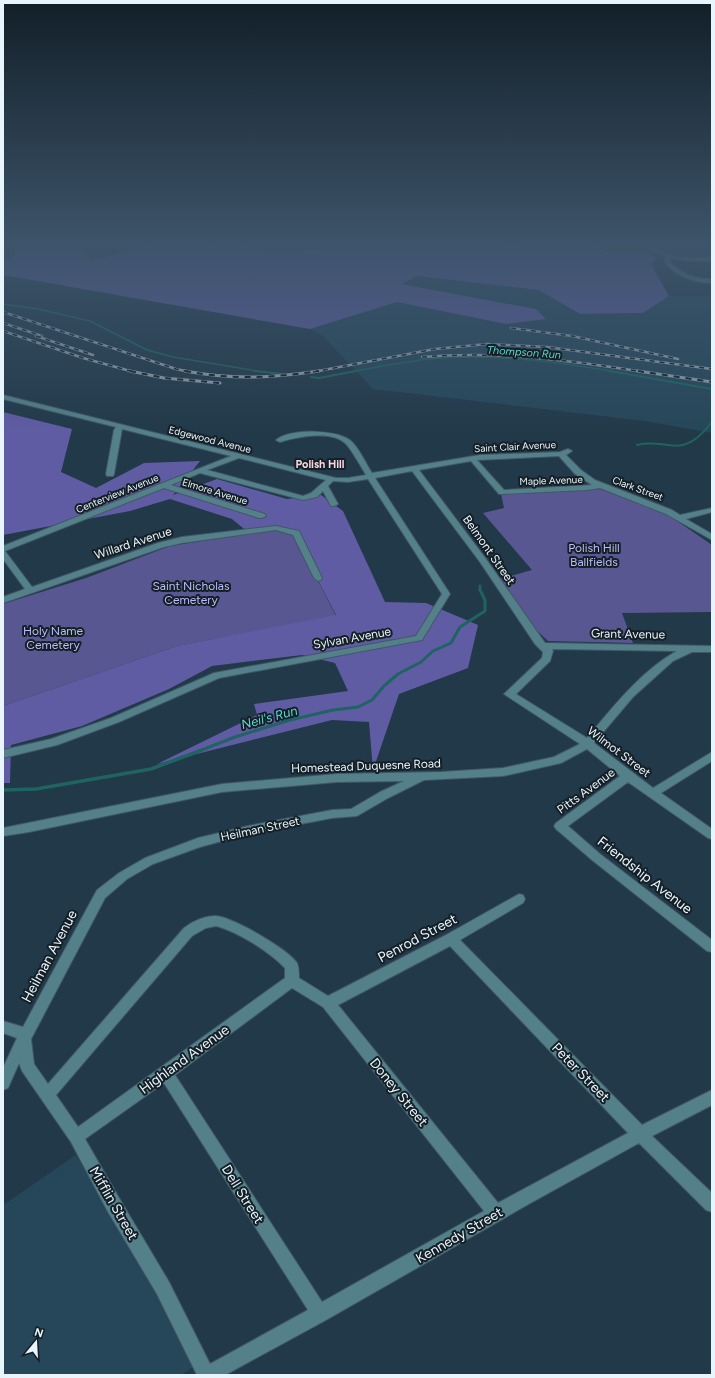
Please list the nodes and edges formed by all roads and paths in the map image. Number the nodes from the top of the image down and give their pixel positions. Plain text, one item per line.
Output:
1 (3, 397) edge
2 (121, 426) junction
3 (280, 440) dead end
4 (564, 452) joint
5 (238, 456) junction
6 (472, 458) junction
7 (414, 468) junction
8 (201, 471) junction
9 (110, 474) dead end
10 (369, 476) junction
11 (331, 479) junction
12 (163, 485) junction
13 (324, 486) junction
14 (599, 486) junction
15 (334, 504) dead end
16 (712, 510) edge
17 (262, 516) dead end
18 (680, 518) junction
19 (712, 538) edge
20 (3, 549) edge
21 (3, 553) edge
22 (318, 578) dead end
23 (30, 590) junction
24 (3, 600) edge
25 (544, 646) junction
26 (691, 648) junction
27 (712, 649) edge
28 (588, 744) junction
29 (3, 754) edge
30 (712, 756) edge
31 (424, 776) junction
32 (628, 776) junction
33 (653, 793) junction
34 (560, 826) joint
35 (3, 832) edge
36 (712, 835) edge
37 (101, 894) joint
38 (519, 899) dead end
39 (451, 939) junction
40 (712, 947) edge
41 (292, 981) junction
42 (328, 1003) junction
43 (3, 1027) edge
44 (26, 1034) junction
45 (166, 1074) junction
46 (3, 1083) edge
47 (48, 1095) junction
48 (712, 1097) edge
49 (640, 1134) junction
50 (76, 1137) junction
51 (712, 1204) edge
52 (496, 1213) junction
53 (320, 1314) junction
54 (207, 1375) edge

1 - 2 street, Edgewood Avenue
2 - 5 street, Edgewood Avenue
2 - 9 street
3 - 10 street, Sylvan Avenue
4 - 6 street, Saint Clair Avenue
4 - 14 street, Clark Street
5 - 8 street, Centerview Avenue
5 - 11 street, Edgewood Avenue
6 - 7 street, Saint Clair Avenue
6 - 14 street, Maple Avenue
7 - 10 street, Edgewood Avenue
7 - 25 street, Belmont Street
8 - 12 street, Centerview Avenue
8 - 13 street
10 - 11 street, Edgewood Avenue
10 - 29 street, Sylvan Avenue
11 - 13 street
12 - 17 street, Elmore Avenue
12 - 20 street, Centerview Avenue
13 - 15 street
14 - 18 street, Clark Street
16 - 18 street
18 - 19 street, Clark Street
21 - 23 street
22 - 23 street, Willard Avenue
23 - 24 street, Willard Avenue
25 - 26 street, Grant Avenue
25 - 28 street, Wilmot Street
26 - 27 street, Grant Avenue
26 - 28 street, Homestead Duquesne Road
28 - 31 street, Homestead Duquesne Road
28 - 32 street, Wilmot Street
30 - 33 street
31 - 35 street, Homestead Duquesne Road
31 - 37 street, Heilman Street
32 - 33 street, Wilmot Street
32 - 34 street, Pitts Avenue
33 - 36 street, Wilmot Street
34 - 40 street, Friendship Avenue
37 - 44 street, Heilman Avenue
38 - 39 street, Penrod Street
39 - 42 street, Penrod Street
39 - 49 street, Peter Street
41 - 42 street, Doney Street
41 - 45 street, Highland Avenue
41 - 47 street
42 - 52 street, Doney Street
43 - 44 street
44 - 46 street, Heilman Avenue
44 - 47 street, Mifflin Street
45 - 50 street, Highland Avenue
45 - 53 street, Dell Street
47 - 50 street, Mifflin Street
48 - 49 street, Kennedy Street
49 - 51 street, Peter Street
49 - 52 street, Kennedy Street
50 - 54 street, Mifflin Street
52 - 53 street, Kennedy Street
53 - 54 street, Kennedy Street

